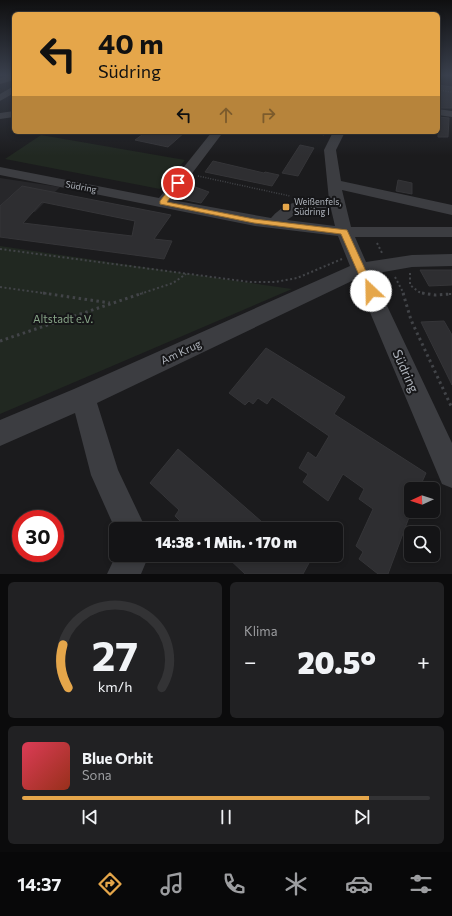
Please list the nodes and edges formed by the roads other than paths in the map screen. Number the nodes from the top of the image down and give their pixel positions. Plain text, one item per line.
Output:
1 (440, 112) edge
2 (12, 114) edge
3 (452, 114) edge
4 (0, 116) edge
5 (338, 134) edge
6 (215, 135) dead end
7 (0, 171) edge
8 (335, 184) junction
9 (162, 203) junction
10 (338, 206) junction
11 (452, 210) edge
12 (276, 223) junction
13 (344, 232) junction
14 (452, 232) edge
15 (452, 260) edge
16 (357, 262) junction
17 (83, 397) junction
18 (0, 433) edge
19 (452, 474) edge
20 (128, 522) edge
21 (130, 562) edge
22 (124, 574) edge

1 - 3 street
2 - 4 street
5 - 8 street, Südring
6 - 9 street
7 - 9 street, Südring
8 - 10 street, Südring
8 - 11 street
9 - 12 street, Südring
10 - 12 street
10 - 13 street, Südring
12 - 13 street, Südring
13 - 14 street, Südring
13 - 16 street, Südring
15 - 16 street
16 - 17 street, Am Krug
16 - 19 street, Südring
17 - 18 street, Am Krug
17 - 20 street
21 - 22 street

